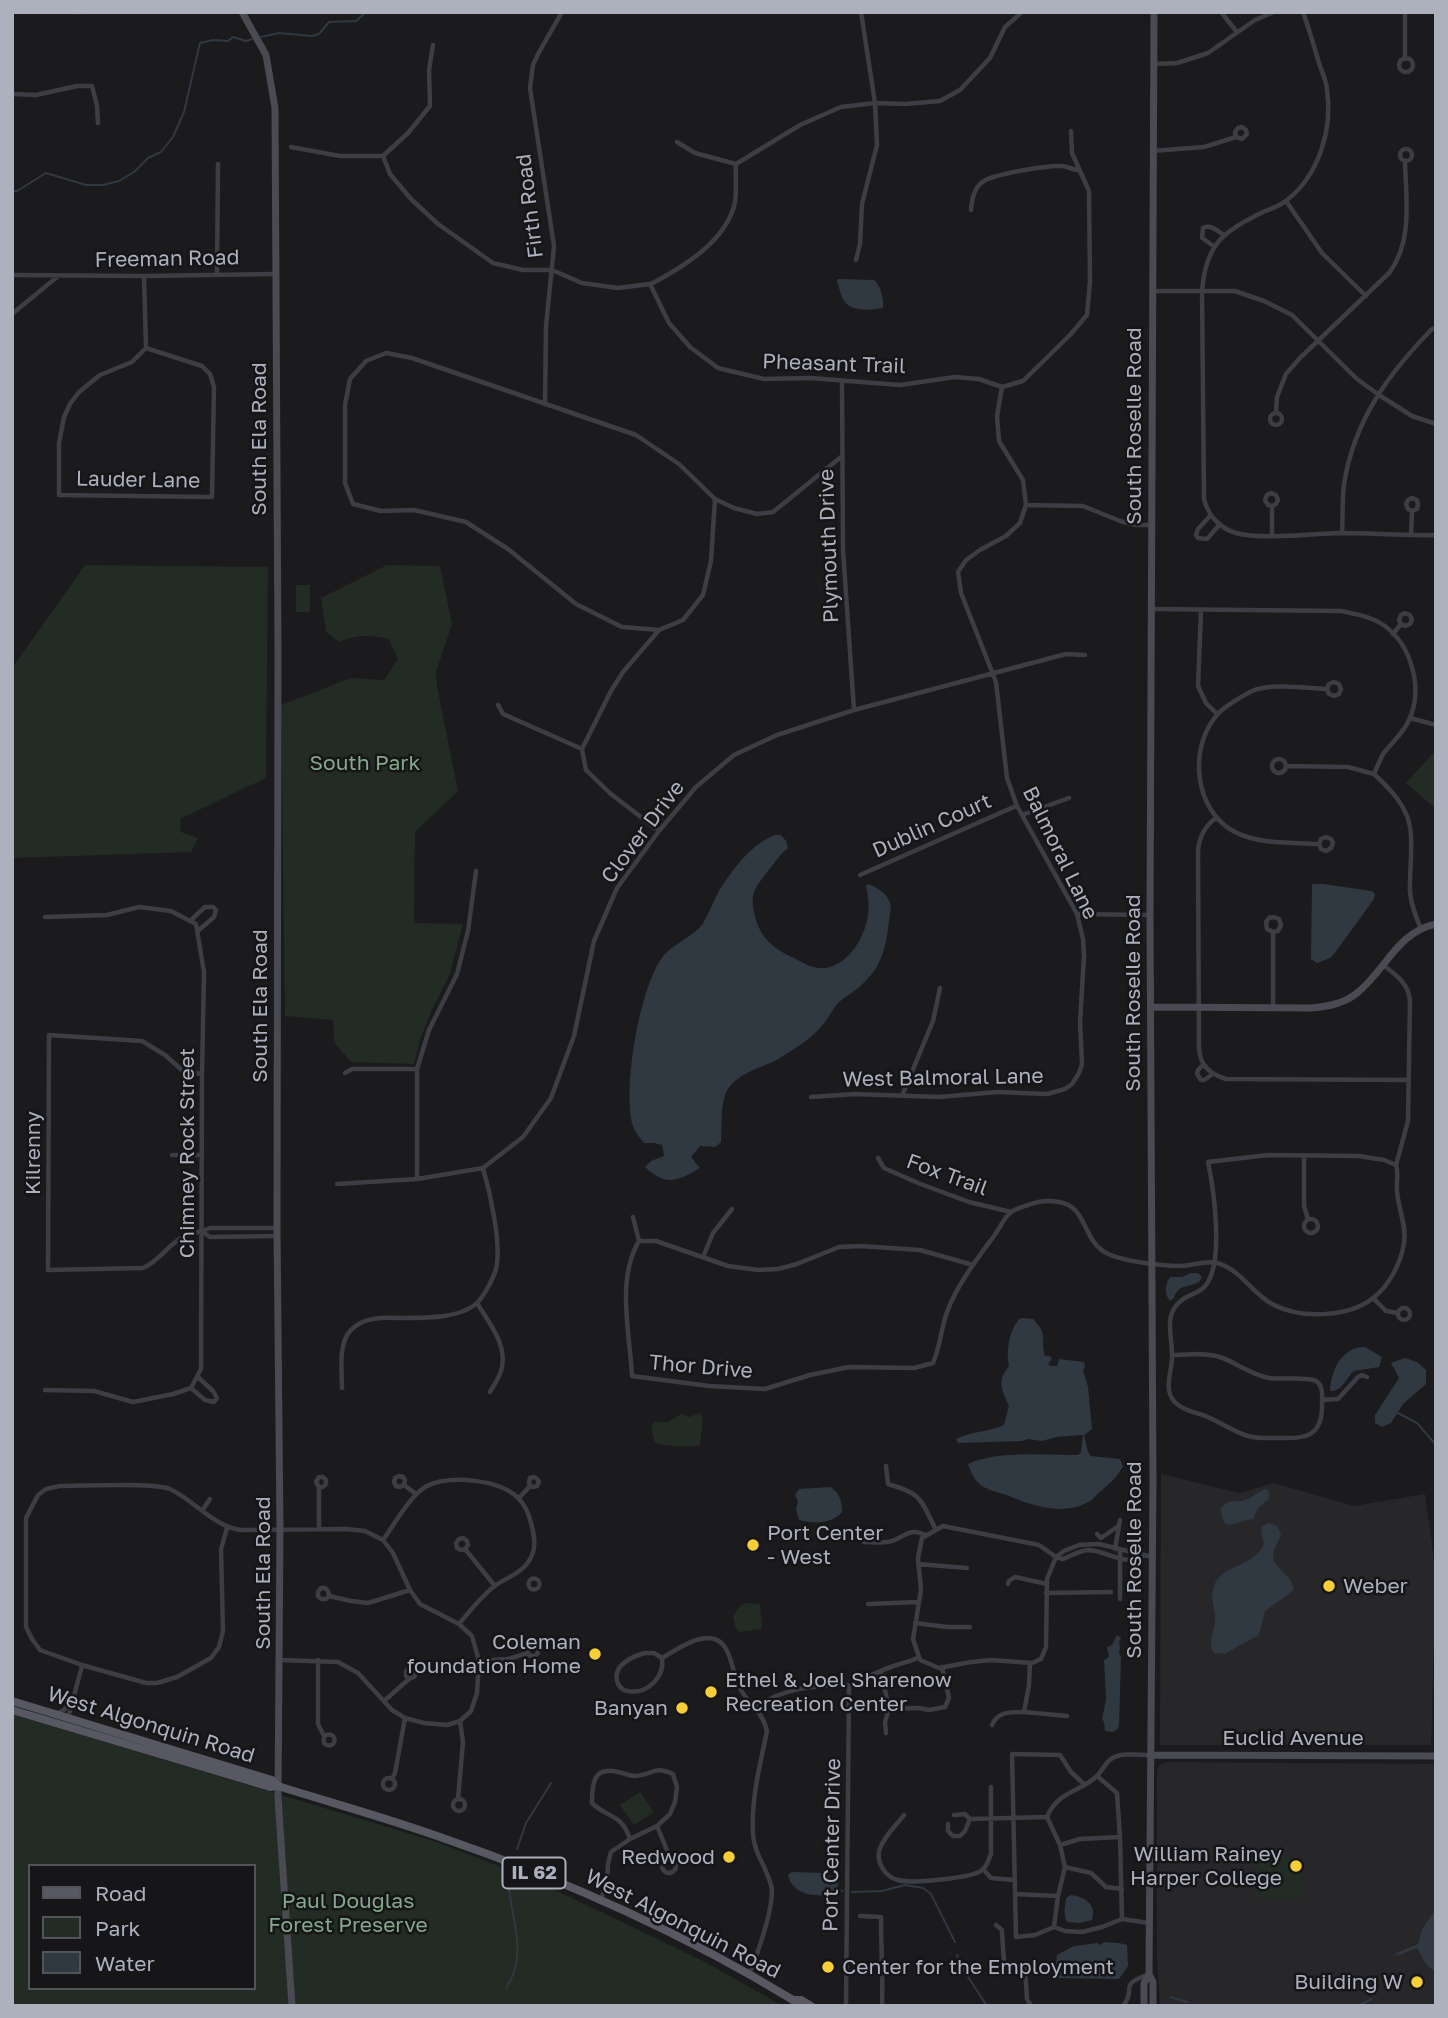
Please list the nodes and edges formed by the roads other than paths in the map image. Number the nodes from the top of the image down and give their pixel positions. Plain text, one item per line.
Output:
1 (71, 12) edge
2 (85, 12) edge
3 (242, 12) edge
4 (562, 12) edge
5 (861, 12) edge
6 (1022, 12) edge
7 (1154, 12) edge
8 (1221, 12) edge
9 (1274, 12) edge
10 (1303, 12) edge
11 (1405, 12) edge
12 (1237, 32) junction
13 (433, 45) dead end
14 (1405, 59) dead end
15 (1154, 64) junction
16 (91, 77) dead end
17 (88, 86) junction
18 (12, 94) edge
19 (875, 103) junction
20 (98, 123) dead end
21 (1071, 131) dead end
22 (1236, 137) dead end
23 (677, 142) dead end
24 (291, 146) dead end
25 (1152, 151) junction
26 (383, 156) junction
27 (1405, 161) dead end
28 (218, 164) dead end
29 (736, 164) junction
30 (1078, 170) junction
31 (1286, 201) junction
32 (971, 210) dead end
33 (1224, 235) junction
34 (1215, 247) junction
35 (856, 260) dead end
36 (552, 270) junction
37 (217, 274) junction
38 (276, 274) junction
39 (12, 275) edge
40 (58, 276) junction
41 (144, 276) junction
42 (650, 284) junction
43 (1152, 291) junction
44 (1202, 291) junction
45 (1366, 296) junction
46 (12, 314) edge
47 (1436, 328) edge
48 (1319, 342) junction
49 (146, 348) junction
50 (842, 381) junction
51 (1002, 387) junction
52 (1379, 395) junction
53 (545, 404) junction
54 (1276, 412) dead end
55 (1436, 424) edge
56 (841, 457) junction
57 (715, 499) junction
58 (1026, 505) junction
59 (1272, 506) dead end
60 (1412, 511) dead end
61 (1212, 518) junction
62 (1220, 524) junction
63 (1152, 525) junction
64 (1342, 533) junction
65 (1272, 535) junction
66 (1436, 535) edge
67 (1411, 536) junction
68 (1151, 610) junction
69 (1201, 611) junction
70 (1401, 625) dead end
71 (659, 630) junction
72 (1393, 634) junction
73 (1085, 655) dead end
74 (992, 672) junction
75 (1327, 689) dead end
76 (498, 705) dead end
77 (854, 710) junction
78 (1217, 714) junction
79 (1410, 718) junction
80 (1436, 725) edge
81 (582, 750) junction
82 (1286, 766) dead end
83 (1374, 774) junction
84 (1069, 797) dead end
85 (1017, 806) junction
86 (1022, 815) junction
87 (1216, 818) junction
88 (659, 831) junction
89 (1319, 844) dead end
90 (476, 871) dead end
91 (860, 875) dead end
92 (1077, 914) junction
93 (1150, 915) junction
94 (45, 917) dead end
95 (191, 920) junction
96 (1436, 924) edge
97 (1421, 929) junction
98 (199, 930) junction
99 (1273, 932) dead end
100 (1382, 964) junction
101 (940, 988) dead end
102 (1150, 1007) junction
103 (1198, 1007) junction
104 (1273, 1007) junction
105 (1203, 1065) junction
106 (417, 1069) junction
107 (1211, 1072) junction
108 (345, 1073) dead end
109 (202, 1074) junction
110 (1408, 1080) junction
111 (1072, 1084) joint
112 (902, 1096) junction
113 (811, 1097) dead end
114 (172, 1155) dead end
115 (202, 1155) junction
116 (1304, 1156) junction
117 (878, 1158) dead end
118 (1396, 1165) junction
119 (483, 1168) junction
120 (417, 1179) junction
121 (337, 1184) dead end
122 (732, 1209) dead end
123 (1010, 1212) junction
124 (633, 1217) dead end
125 (1308, 1219) dead end
126 (202, 1232) junction
127 (277, 1232) junction
128 (639, 1241) junction
129 (703, 1257) junction
130 (1214, 1262) junction
131 (1152, 1263) junction
132 (973, 1265) junction
133 (1373, 1298) junction
134 (477, 1303) junction
135 (1398, 1313) dead end
136 (1173, 1355) junction
137 (1367, 1377) dead end
138 (197, 1379) junction
139 (191, 1388) junction
140 (342, 1388) dead end
141 (45, 1390) dead end
142 (490, 1392) dead end
143 (1322, 1400) junction
144 (886, 1466) dead end
145 (404, 1485) dead end
146 (530, 1486) dead end
147 (319, 1487) dead end
148 (416, 1494) junction
149 (519, 1498) junction
150 (210, 1499) dead end
151 (202, 1511) junction
152 (227, 1528) junction
153 (318, 1528) junction
154 (280, 1529) junction
155 (936, 1530) junction
156 (1099, 1532) dead end
157 (926, 1536) junction
158 (383, 1540) junction
159 (864, 1542) dead end
160 (465, 1549) dead end
161 (1117, 1549) junction
162 (1143, 1556) junction
163 (1056, 1557) junction
164 (1152, 1557) junction
165 (1120, 1558) junction
166 (918, 1564) junction
167 (967, 1568) dead end
168 (523, 1570) junction
169 (530, 1580) dead end
170 (1009, 1584) dead end
171 (1047, 1584) junction
172 (495, 1586) junction
173 (410, 1590) junction
174 (1046, 1592) junction
175 (1111, 1592) dead end
176 (329, 1595) dead end
177 (1120, 1600) dead end
178 (918, 1602) junction
179 (868, 1604) dead end
180 (915, 1623) junction
181 (459, 1624) junction
182 (970, 1627) dead end
183 (528, 1653) dead end
184 (919, 1657) junction
185 (663, 1658) junction
186 (280, 1660) junction
187 (318, 1660) junction
188 (479, 1661) junction
189 (1030, 1663) junction
190 (82, 1665) junction
191 (942, 1668) junction
192 (881, 1672) junction
193 (863, 1678) dead end
194 (409, 1679) dead end
195 (72, 1700) junction
196 (12, 1701) edge
197 (384, 1701) junction
198 (755, 1707) junction
199 (889, 1709) junction
200 (12, 1710) edge
201 (1024, 1712) junction
202 (55, 1714) junction
203 (1067, 1716) dead end
204 (405, 1718) junction
205 (460, 1721) junction
206 (67, 1722) junction
207 (992, 1724) dead end
208 (886, 1733) dead end
209 (324, 1736) dead end
210 (1150, 1755) junction
211 (1436, 1756) edge
212 (1097, 1776) junction
213 (392, 1779) dead end
214 (1085, 1785) junction
215 (278, 1786) junction
216 (991, 1787) dead end
217 (458, 1799) dead end
218 (904, 1815) dead end
219 (954, 1815) dead end
220 (1047, 1816) junction
221 (991, 1818) junction
222 (1013, 1818) junction
223 (970, 1819) junction
224 (948, 1824) dead end
225 (657, 1826) junction
226 (1120, 1837) junction
227 (630, 1839) junction
228 (1060, 1845) junction
229 (671, 1860) dead end
230 (1065, 1867) junction
231 (983, 1869) junction
232 (1014, 1880) junction
233 (1122, 1889) junction
234 (1015, 1894) junction
235 (1058, 1896) junction
236 (601, 1899) junction
237 (860, 1916) dead end
238 (1122, 1919) junction
239 (1151, 1924) junction
240 (996, 1925) dead end
241 (1054, 1927) junction
242 (749, 1974) junction
243 (1149, 1974) junction
244 (794, 2003) edge
245 (292, 2006) edge
246 (811, 2006) edge
247 (846, 2006) edge
248 (882, 2006) edge
249 (1031, 2006) edge
250 (1123, 2006) edge
251 (1144, 2006) edge
252 (1153, 2006) edge

1 - 2 street
3 - 38 main road, South Ela Road
4 - 36 street, Firth Road
5 - 19 street
6 - 19 street
7 - 15 main road, South Roselle Road
8 - 12 street
9 - 12 street
10 - 31 street
11 - 14 street
12 - 15 street
13 - 26 street
15 - 25 main road, South Roselle Road
16 - 17 street
17 - 18 street
17 - 20 street
19 - 29 street
19 - 35 street
21 - 30 street
22 - 25 street
23 - 29 street
24 - 26 street
25 - 43 main road, South Roselle Road
26 - 36 street
27 - 45 street
28 - 37 street
29 - 42 street
30 - 32 street
30 - 51 street
31 - 33 street
31 - 45 street
33 - 34 street
33 - 34 street
34 - 44 street
36 - 42 street
36 - 53 street, Firth Road
37 - 38 street, Freeman Road
37 - 41 street, Freeman Road
38 - 127 main road, South Ela Road
39 - 40 street, Freeman Road
40 - 41 street, Freeman Road
40 - 46 street
41 - 49 street
42 - 50 street, Pheasant Trail
43 - 44 street
43 - 63 main road, South Roselle Road
44 - 48 street
44 - 61 street
45 - 48 street
47 - 52 street
48 - 52 street
48 - 54 street
49 - 49 street, Lauder Lane
50 - 51 street, Pheasant Trail
50 - 56 street, Plymouth Drive
51 - 58 street
52 - 55 street
52 - 64 street
53 - 57 street
53 - 71 street
56 - 57 street
56 - 77 street, Plymouth Drive
57 - 71 street
58 - 63 street
58 - 74 street, Balmoral Lane
59 - 65 street
60 - 67 street
61 - 62 street
61 - 62 street
62 - 65 street
63 - 68 main road, South Roselle Road
64 - 65 street
64 - 67 street
66 - 67 street
68 - 69 street
68 - 93 main road, South Roselle Road
69 - 72 street
69 - 78 street
70 - 72 street
71 - 81 street
72 - 79 street
73 - 74 street, Clover Drive
74 - 77 street, Clover Drive
74 - 85 street, Balmoral Lane
75 - 78 street
76 - 81 street
77 - 88 street, Clover Drive
78 - 87 street
79 - 80 street
79 - 83 street
81 - 88 street
82 - 83 street
83 - 97 street
84 - 86 street
85 - 86 street, Balmoral Lane
85 - 91 street, Dublin Court
86 - 92 street, Balmoral Lane
87 - 89 street
87 - 103 street
88 - 119 street, Clover Drive
90 - 106 street
92 - 93 street
92 - 111 street, Balmoral Lane
93 - 102 main road, South Roselle Road
94 - 95 street
95 - 98 street, Chimney Rock Street
95 - 98 street
96 - 97 main road
97 - 100 main road
98 - 109 street, Chimney Rock Street
99 - 104 street
100 - 104 main road
100 - 110 street
101 - 112 street
102 - 103 main road
102 - 131 main road, South Roselle Road
103 - 104 main road
103 - 105 street
105 - 107 street
105 - 107 street
106 - 108 street
106 - 120 street
107 - 110 street
109 - 115 street, Chimney Rock Street
109 - 126 street, Kilrenny
110 - 118 street
111 - 112 street, West Balmoral Lane
112 - 113 street, West Balmoral Lane
114 - 115 street
115 - 126 street, Chimney Rock Street
116 - 118 street
116 - 125 street
116 - 130 street
117 - 123 street, Fox Trail
118 - 133 street
119 - 120 street, Clover Drive
119 - 134 street
120 - 121 street, Clover Drive
122 - 129 street
123 - 131 street
123 - 132 street
124 - 128 street
126 - 127 street
126 - 127 street
126 - 138 street, Chimney Rock Street
127 - 154 main road, South Ela Road
128 - 129 street
128 - 132 street, Thor Drive
129 - 132 street
130 - 131 street
130 - 133 street
130 - 136 street
131 - 164 main road, South Roselle Road
133 - 135 street
134 - 140 street
134 - 142 street
136 - 143 street
136 - 143 street
137 - 143 street
138 - 139 street
138 - 139 street
139 - 141 street
144 - 155 street
145 - 148 street
146 - 149 street
147 - 153 street
148 - 149 street
148 - 158 street
149 - 168 street
150 - 151 street
151 - 152 street
151 - 190 street
152 - 154 street
152 - 190 street
153 - 154 street
153 - 158 street
154 - 186 main road, South Ela Road
155 - 157 street
155 - 163 street
156 - 161 street
157 - 159 street
157 - 166 street
158 - 173 street
160 - 172 street
161 - 162 street
161 - 163 street
161 - 165 street
162 - 164 street
162 - 165 street
163 - 165 street
163 - 171 street
164 - 210 main road, South Roselle Road
165 - 177 street
166 - 167 street
166 - 178 street
168 - 169 street
168 - 172 street
170 - 171 street
171 - 174 street
172 - 181 street
173 - 176 street
173 - 181 street
174 - 175 street
174 - 189 street
178 - 179 street
178 - 180 street
180 - 182 street
180 - 184 street
181 - 188 street
183 - 188 street
184 - 191 street
184 - 192 street
185 - 185 street
185 - 198 street
186 - 187 street
186 - 215 main road, South Ela Road
187 - 197 street
187 - 209 street
188 - 205 street
189 - 191 street
189 - 201 street
190 - 195 street
191 - 199 street
192 - 193 street
192 - 199 street
194 - 197 street
195 - 202 street
195 - 206 street
196 - 202 main road, West Algonquin Road / IL 62
197 - 204 street
198 - 242 street
198 - 247 street, Port Center Drive
199 - 208 street
200 - 206 main road, West Algonquin Road / IL 62
201 - 203 street
201 - 207 street
202 - 206 main road, West Algonquin Road / IL 62
204 - 205 street
204 - 213 street
205 - 217 street
206 - 215 main road, West Algonquin Road / IL 62
210 - 211 main road, Euclid Avenue
210 - 212 street
210 - 239 main road, South Roselle Road
212 - 214 street
212 - 226 street
214 - 220 street
214 - 222 street
215 - 236 main road, West Algonquin Road / IL 62
215 - 245 main road, South Ela Road
216 - 221 street
218 - 231 street
219 - 223 street
220 - 222 street
220 - 228 street
221 - 222 street
221 - 223 street
221 - 231 street
222 - 232 street
223 - 224 street
225 - 227 street
225 - 227 street
225 - 229 street
226 - 228 street
226 - 233 street
227 - 236 street
228 - 230 street
230 - 233 street
230 - 235 street
231 - 232 street
232 - 234 street
233 - 238 street
234 - 235 street
234 - 241 street
235 - 241 street
236 - 242 main road, West Algonquin Road / IL 62
237 - 248 street
238 - 239 street
238 - 241 street
239 - 243 main road, South Roselle Road
240 - 249 street
242 - 244 main road, West Algonquin Road / IL 62
243 - 250 street
243 - 251 main road, South Roselle Road
243 - 252 main road, South Roselle Road
244 - 246 main road, West Algonquin Road / IL 62

